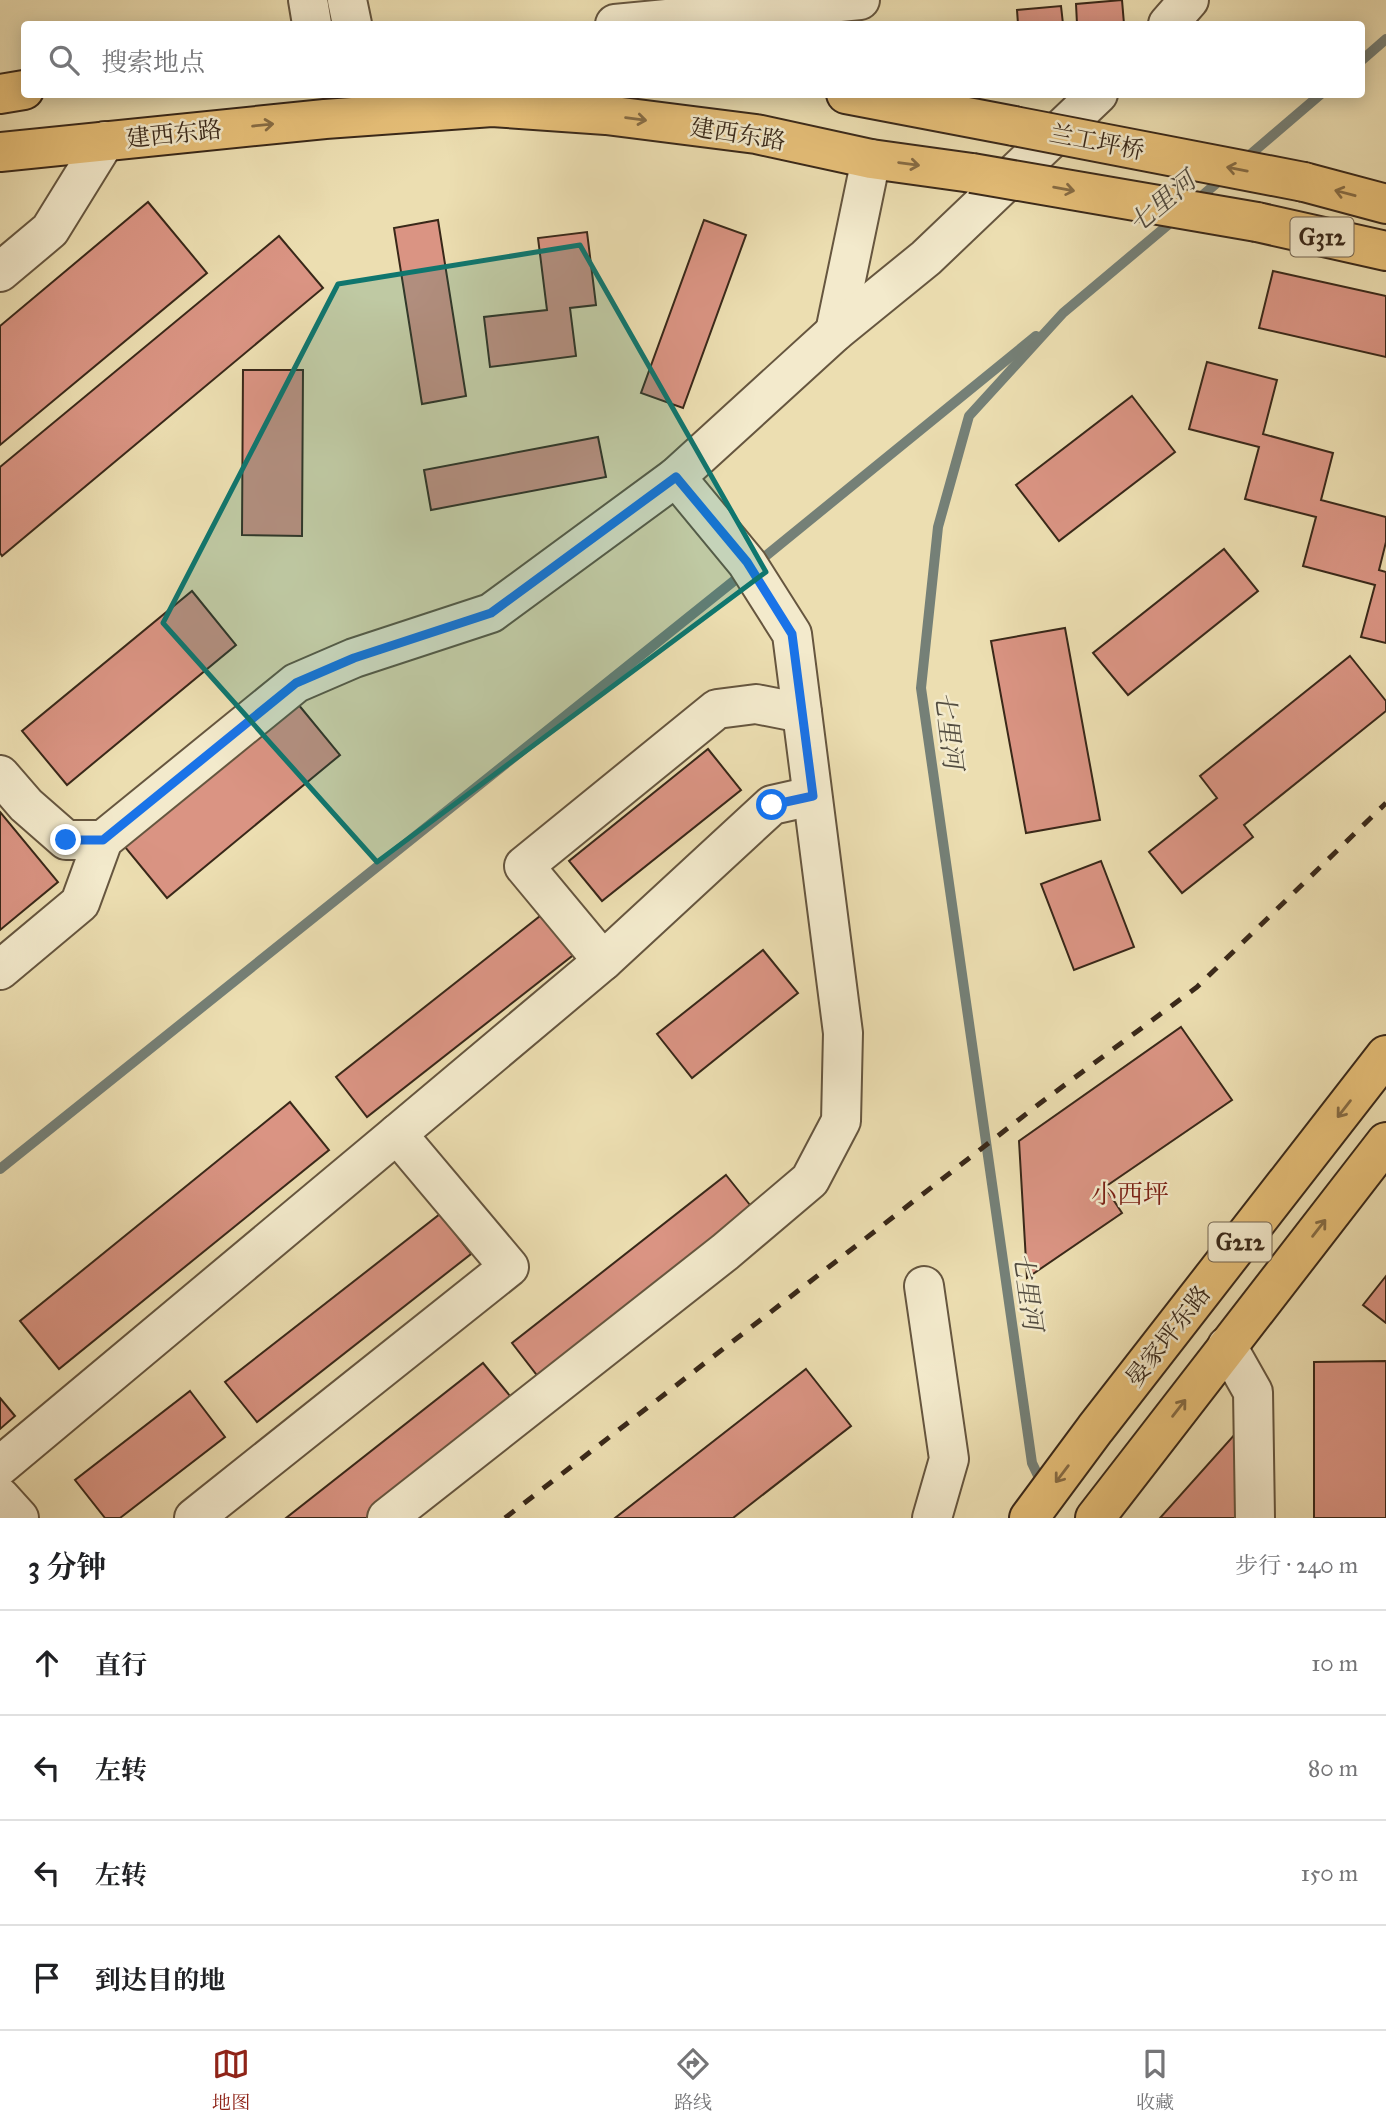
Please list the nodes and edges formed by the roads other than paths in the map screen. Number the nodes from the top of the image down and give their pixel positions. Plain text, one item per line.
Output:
1 (308, 0) edge
2 (347, 0) edge
3 (860, 0) edge
4 (1189, 0) edge
5 (312, 21) edge
6 (351, 21) edge
7 (646, 21) edge
8 (1171, 21) edge
9 (21, 90) edge
10 (0, 93) edge
11 (867, 98) edge
12 (1094, 98) edge
13 (105, 141) junction
14 (0, 152) edge
15 (871, 159) junction
16 (972, 173) joint
17 (1386, 204) edge
18 (1386, 251) edge
19 (0, 272) edge
20 (835, 332) junction
21 (685, 488) junction
22 (802, 713) junction
23 (0, 775) edge
24 (813, 796) junction
25 (103, 840) junction
26 (603, 961) junction
27 (0, 970) edge
28 (1386, 1055) edge
29 (397, 1134) junction
30 (1386, 1142) edge
31 (924, 1286) dead end
32 (1227, 1346) junction
33 (0, 1466) edge
34 (0, 1497) edge
35 (19, 1518) edge
36 (194, 1518) edge
37 (387, 1518) edge
38 (932, 1518) edge
39 (1029, 1518) edge
40 (1095, 1518) edge
41 (1255, 1518) edge

1 - 5 street
2 - 6 street
3 - 7 street
4 - 8 street
9 - 10 highway
17 -> 11 highway, 兰工坪桥 / G312, bridge
12 - 20 street
13 - 14 highway, 建西东路 / G312
13 -> 15 highway, 建西东路 / G312
13 - 19 street
15 -> 16 highway, 建西东路 / G312
15 - 20 street
16 -> 18 highway, 兰工坪桥 / G312, bridge
20 - 21 street
21 - 22 street
21 - 25 street
22 - 24 street
22 - 26 street
23 - 25 street
24 - 26 street
24 - 37 street
25 - 27 street
26 - 29 street
28 -> 39 highway, 晏家坪东路 / G212
29 - 33 street
29 - 36 street
32 -> 30 highway, G212
31 - 38 street
40 -> 32 highway, G212
32 - 41 street
34 - 35 street

